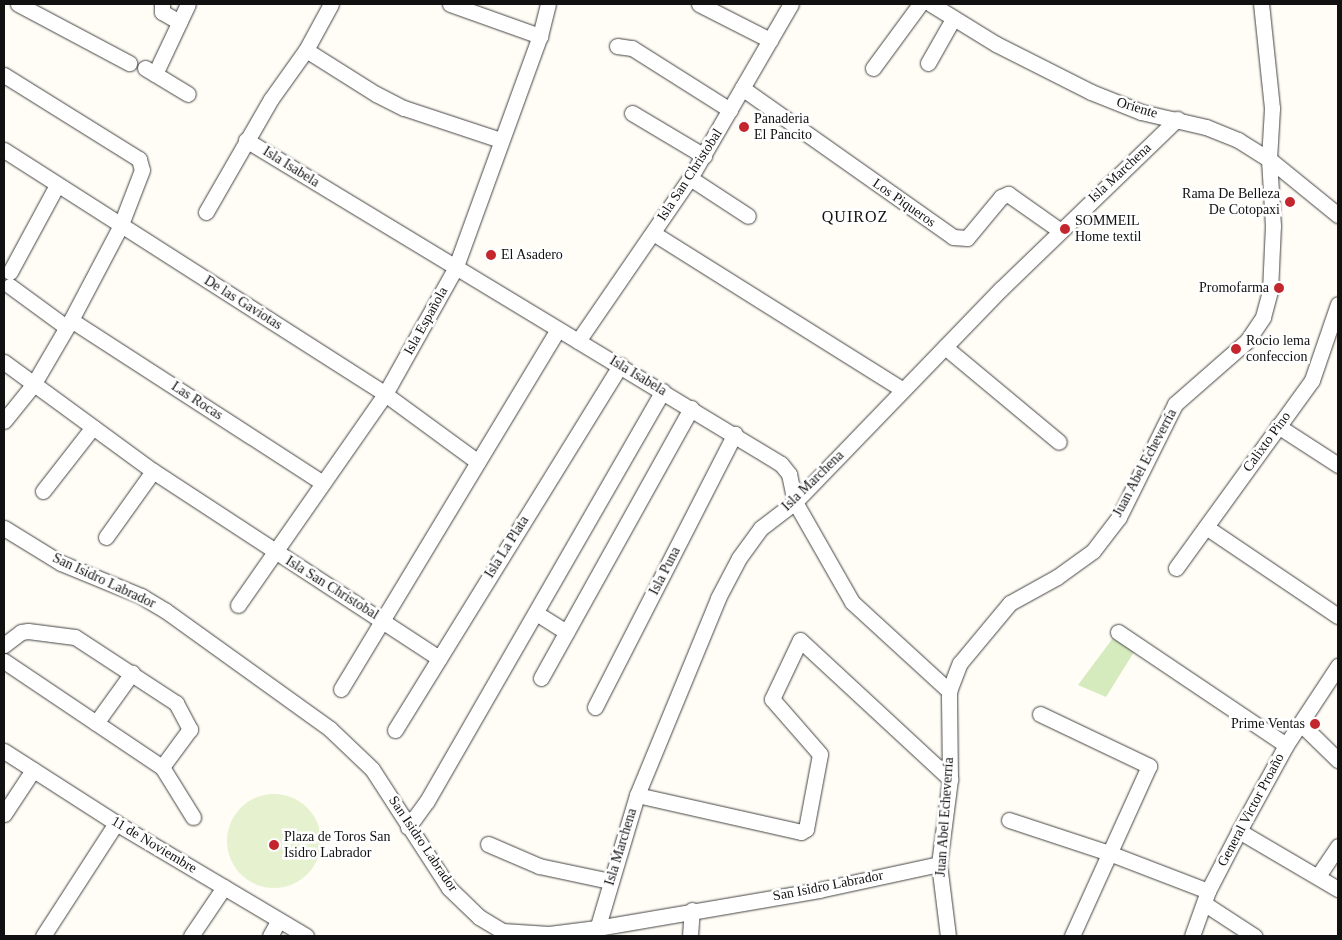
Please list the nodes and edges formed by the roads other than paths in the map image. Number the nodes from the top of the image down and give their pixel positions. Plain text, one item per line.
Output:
1 (18, 4) edge
2 (162, 4) edge
3 (188, 4) edge
4 (331, 4) edge
5 (450, 4) edge
6 (548, 4) edge
7 (699, 4) edge
8 (791, 4) edge
9 (920, 4) edge
10 (931, 4) edge
11 (1261, 4) edge
12 (953, 19) junction
13 (179, 22) junction
14 (540, 36) junction
15 (770, 40) junction
16 (618, 46) dead end
17 (306, 50) junction
18 (129, 63) dead end
19 (928, 63) dead end
20 (873, 68) dead end
21 (4, 75) edge
22 (742, 88) junction
23 (188, 94) dead end
24 (730, 110) junction
25 (632, 113) dead end
26 (1178, 119) junction
27 (246, 140) junction
28 (501, 140) junction
29 (4, 150) edge
30 (704, 156) junction
31 (1269, 159) junction
32 (690, 178) junction
33 (57, 184) junction
34 (206, 212) dead end
35 (1338, 215) edge
36 (748, 216) dead end
37 (120, 227) junction
38 (1059, 230) junction
39 (653, 233) junction
40 (455, 269) junction
41 (1338, 304) edge
42 (68, 323) junction
43 (558, 329) junction
44 (578, 341) junction
45 (945, 346) junction
46 (4, 362) edge
47 (620, 365) junction
48 (33, 385) junction
49 (903, 390) junction
50 (663, 391) junction
51 (385, 394) junction
52 (692, 408) junction
53 (4, 421) edge
54 (1278, 426) junction
55 (92, 427) junction
56 (735, 434) junction
57 (1059, 442) dead end
58 (478, 462) junction
59 (1338, 465) edge
60 (153, 471) junction
61 (323, 483) junction
62 (43, 491) dead end
63 (794, 502) junction
64 (1206, 527) junction
65 (4, 528) edge
66 (106, 537) dead end
67 (275, 552) junction
68 (1176, 568) dead end
69 (238, 605) dead end
70 (536, 613) junction
71 (1338, 616) edge
72 (382, 621) junction
73 (567, 632) junction
74 (1118, 632) dead end
75 (4, 645) edge
76 (439, 658) junction
77 (4, 660) edge
78 (1338, 666) edge
79 (132, 673) junction
80 (541, 678) dead end
81 (341, 689) dead end
82 (949, 691) junction
83 (596, 707) dead end
84 (1040, 714) dead end
85 (96, 723) junction
86 (1301, 724) junction
87 (395, 730) dead end
88 (1286, 745) junction
89 (4, 751) edge
90 (1338, 760) edge
91 (162, 767) junction
92 (33, 770) junction
93 (950, 779) junction
94 (637, 795) junction
95 (4, 814) edge
96 (193, 817) dead end
97 (1009, 820) dead end
98 (116, 823) junction
99 (408, 827) junction
100 (1239, 831) junction
101 (488, 844) dead end
102 (1338, 846) edge
103 (1109, 853) junction
104 (939, 864) junction
105 (1318, 876) junction
106 (610, 881) junction
107 (224, 887) junction
108 (1338, 889) edge
109 (1207, 898) junction
110 (692, 910) junction
111 (279, 920) junction
112 (596, 932) edge
113 (43, 936) edge
114 (191, 936) edge
115 (270, 936) edge
116 (306, 936) edge
117 (690, 936) edge
118 (948, 936) edge
119 (1072, 936) edge
120 (1192, 936) edge
121 (1254, 936) edge

1 - 18 street
2 - 13 street
3 - 13 street
4 - 17 street
5 - 14 street
6 - 14 street, Isla Española
7 - 15 street
8 - 15 street, Isla San Christobal
9 - 20 street
10 - 12 street, Oriente
11 - 31 street, Juan Abel Echeverría
12 - 19 street
12 - 26 street, Oriente
13 - 23 street
14 - 28 street, Isla Española
15 - 22 street, Isla San Christobal
16 - 24 street
17 - 27 street
17 - 28 street
21 - 37 street
22 - 24 street, Isla San Christobal
22 - 38 street, Los Piqueros
24 - 30 street, Isla San Christobal
25 - 30 street
26 - 31 street, Oriente
26 - 38 street, Isla Marchena
27 - 34 street
27 - 40 street, Isla Isabela
28 - 40 street, Isla Española
29 - 33 street, De las Gaviotas
30 - 32 street, Isla San Christobal
31 - 35 street, Oriente
31 - 82 street, Juan Abel Echeverría
32 - 36 street
32 - 39 street, Isla San Christobal
33 - 37 street, De las Gaviotas
33 - 42 street, Las Rocas
37 - 42 street
37 - 51 street, De las Gaviotas
38 - 45 street, Isla Marchena
39 - 44 street, Isla San Christobal
39 - 49 street
40 - 43 street, Isla Isabela
40 - 51 street, Isla Española
41 - 54 street, Calixto Pino
42 - 48 street
42 - 61 street, Las Rocas
43 - 44 street, Isla Isabela
43 - 58 street, Isla San Christobal
44 - 47 street, Isla Isabela
45 - 49 street, Isla Marchena
45 - 57 street
46 - 48 street, Isla San Christobal
47 - 50 street, Isla Isabela
47 - 76 street, Isla La Plata
48 - 53 street
48 - 55 street, Isla San Christobal
49 - 63 street, Isla Marchena
50 - 52 street, Isla Isabela
50 - 70 street
51 - 58 street, De las Gaviotas
51 - 61 street, Isla Española
52 - 56 street, Isla Isabela
52 - 73 street
54 - 59 street
54 - 64 street, Calixto Pino
55 - 60 street, Isla San Christobal
55 - 62 street
56 - 63 street, Isla Isabela
56 - 83 street, Isla Puna
58 - 72 street, Isla San Christobal
60 - 66 street
60 - 67 street, Isla San Christobal
61 - 67 street, Isla Española
63 - 82 street, Isla Isabela
63 - 94 street, Isla Marchena
64 - 68 street, Calixto Pino
64 - 71 street
65 - 99 street, San Isidro Labrador
67 - 69 street, Isla Española
67 - 72 street, Isla San Christobal
70 - 73 street
70 - 99 street
72 - 76 street
72 - 81 street
73 - 80 street
74 - 88 street
75 - 79 street
76 - 87 street, Isla La Plata
77 - 85 street
78 - 86 street, General Victor Proaño
79 - 85 street
79 - 91 street
82 - 93 street, Juan Abel Echeverría
84 - 103 street
85 - 91 street
86 - 88 street, General Victor Proaño
86 - 90 street
88 - 100 street, General Victor Proaño
89 - 92 street, 11 de Noviembre
91 - 96 street
92 - 95 street
92 - 98 street, 11 de Noviembre
93 - 94 street
93 - 104 street, Juan Abel Echeverría
94 - 106 street, Isla Marchena
97 - 103 street
98 - 107 street, 11 de Noviembre
98 - 113 street
99 - 112 street, San Isidro Labrador
100 - 105 street
100 - 109 street, General Victor Proaño
101 - 106 street
102 - 105 street
103 - 109 street
103 - 119 street
104 - 110 street, San Isidro Labrador
104 - 118 street, Juan Abel Echeverría
105 - 108 street
106 - 112 street, Isla Marchena
107 - 111 street, 11 de Noviembre
107 - 114 street
109 - 120 street, General Victor Proaño
109 - 121 street
110 - 112 street, San Isidro Labrador
110 - 117 street
111 - 115 street
111 - 116 street, 11 de Noviembre

